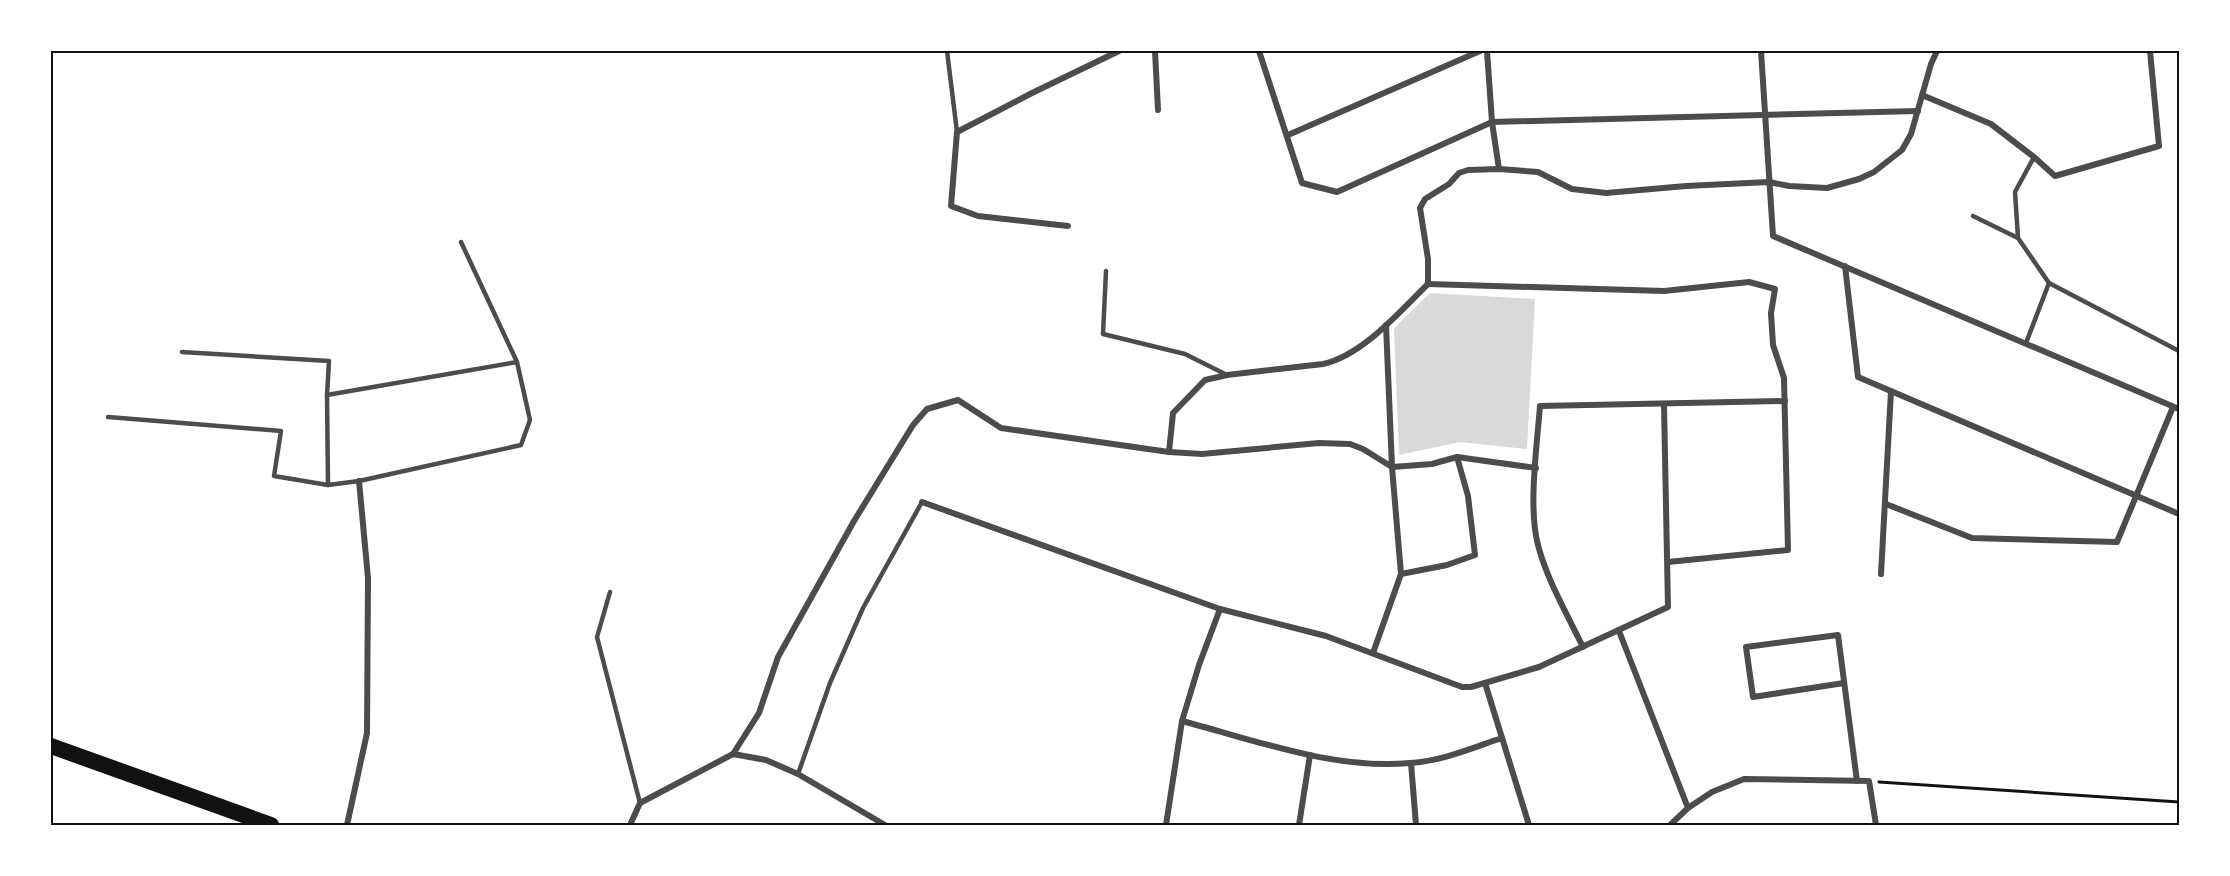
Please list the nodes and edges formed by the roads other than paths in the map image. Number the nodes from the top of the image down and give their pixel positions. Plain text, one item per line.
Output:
1 (947, 51) edge
2 (1119, 51) edge
3 (1155, 51) edge
4 (1259, 51) edge
5 (1480, 51) edge
6 (1487, 51) edge
7 (1761, 51) edge
8 (1937, 51) edge
9 (2150, 51) edge
10 (1922, 95) junction
11 (1158, 110) dead end
12 (1918, 111) junction
13 (1765, 115) junction
14 (1492, 122) junction
15 (957, 132) junction
16 (1288, 135) junction
17 (2034, 157) junction
18 (1499, 169) junction
19 (1769, 182) junction
20 (1973, 216) dead end
21 (1068, 226) dead end
22 (2018, 238) junction
23 (461, 242) dead end
24 (1845, 266) junction
25 (1106, 272) dead end
26 (2049, 283) junction
27 (1428, 284) junction
28 (1386, 325) junction
29 (2026, 344) junction
30 (2179, 351) edge
31 (182, 352) dead end
32 (518, 362) junction
33 (1227, 375) junction
34 (1891, 391) junction
35 (327, 395) junction
36 (1785, 401) junction
37 (1664, 405) junction
38 (2176, 408) edge
39 (108, 417) dead end
40 (1169, 452) junction
41 (1457, 457) junction
42 (1392, 467) junction
43 (1536, 468) junction
44 (359, 481) junction
45 (328, 485) junction
46 (2137, 496) junction
47 (922, 502) joint
48 (1886, 504) junction
49 (2179, 514) edge
50 (1668, 562) junction
51 (1401, 574) junction
52 (1881, 574) dead end
53 (610, 592) dead end
54 (1220, 609) junction
55 (1618, 630) junction
56 (1583, 647) junction
57 (1373, 652) junction
58 (1485, 683) junction
59 (1844, 683) junction
60 (1182, 721) junction
61 (1502, 738) junction
62 (51, 746) edge
63 (733, 754) junction
64 (1310, 755) junction
65 (1411, 763) junction
66 (798, 774) junction
67 (1857, 781) junction
68 (640, 803) junction
69 (1688, 808) junction
70 (271, 825) edge
71 (347, 825) edge
72 (630, 825) edge
73 (885, 825) edge
74 (1166, 825) edge
75 (1299, 825) edge
76 (1416, 825) edge
77 (1529, 825) edge
78 (1670, 825) edge
79 (1876, 825) edge

1 - 15 lane
2 - 15 street
3 - 11 street
4 - 16 street
5 - 16 street
6 - 14 street
7 - 13 street
8 - 10 street
9 - 17 street
10 - 12 street
10 - 17 street
12 - 13 street
12 - 19 street
13 - 14 street
13 - 19 street
14 - 16 street
14 - 18 street
15 - 21 street
17 - 22 lane
18 - 19 street
18 - 27 street
19 - 24 street
20 - 22 lane
22 - 26 lane
23 - 32 lane
24 - 29 street
24 - 34 street
25 - 33 lane
26 - 29 lane
26 - 30 lane
27 - 28 street
27 - 36 street
28 - 33 street
28 - 42 street
29 - 38 street
31 - 35 lane
32 - 35 lane
32 - 44 lane
33 - 40 street
34 - 46 street
34 - 48 street
35 - 45 lane
36 - 37 street
36 - 50 street
37 - 43 street
37 - 50 street
38 - 46 street
39 - 45 lane
40 - 42 street
40 - 63 street
41 - 42 street
41 - 43 street
41 - 51 street
42 - 51 street
43 - 56 street
44 - 45 lane
44 - 71 street
46 - 48 street
46 - 49 street
47 - 54 street
47 - 66 lane
48 - 52 street
50 - 55 street
51 - 57 street
53 - 68 lane
54 - 57 street
54 - 60 street
55 - 56 street
55 - 69 street
56 - 58 street
57 - 58 street
58 - 61 street
59 - 59 street
59 - 67 street
60 - 64 street
60 - 74 street
61 - 65 street
61 - 77 street
62 - 70 highway
63 - 66 street
63 - 68 street
64 - 65 street
64 - 75 street
65 - 76 street
66 - 73 street
67 - 69 street
67 - 79 street
68 - 72 street
69 - 78 street

